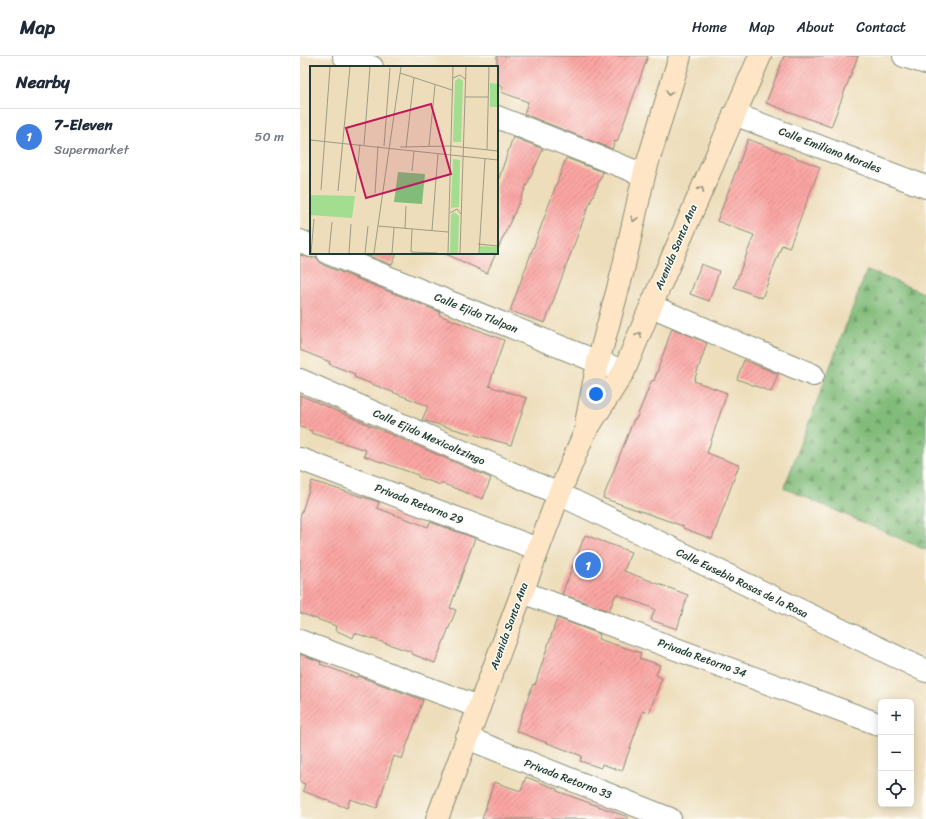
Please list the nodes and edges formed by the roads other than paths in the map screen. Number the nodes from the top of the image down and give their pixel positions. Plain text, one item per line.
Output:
1 (344, 56) edge
2 (680, 56) edge
3 (760, 56) edge
4 (904, 56) edge
5 (926, 63) edge
6 (369, 66) edge
7 (734, 114) junction
8 (498, 117) edge
9 (644, 176) junction
10 (926, 187) edge
11 (300, 242) edge
12 (310, 246) edge
13 (330, 254) edge
14 (651, 306) junction
15 (598, 362) junction
16 (624, 371) junction
17 (813, 375) dead end
18 (300, 380) edge
19 (584, 434) junction
20 (300, 459) edge
21 (559, 494) junction
22 (538, 549) junction
23 (522, 592) junction
24 (300, 641) edge
25 (926, 671) edge
26 (479, 707) junction
27 (878, 724) edge
28 (467, 738) junction
29 (437, 819) edge
30 (670, 819) edge

1 - 6 street
2 -> 9 main road, Avenida Santa Ana
3 - 7 main road, Avenida Santa Ana
4 - 5 street
7 - 10 street, Calle Emiliano Morales
14 -> 7 main road, Avenida Santa Ana
8 - 9 street
9 -> 15 main road, Avenida Santa Ana
11 - 12 street
13 - 15 street, Calle Ejido Tlalpan
16 -> 14 main road, Avenida Santa Ana
14 - 17 street
15 - 16 street, Calle Ejido Tlalpan
15 - 19 main road, Avenida Santa Ana
16 - 19 main road, Avenida Santa Ana
18 - 21 street, Calle Ejido Mexicaltzingo
19 - 21 main road, Avenida Santa Ana
20 - 22 street, Privada Retorno 29
21 - 22 main road, Avenida Santa Ana
21 - 25 street, Calle Eusebio Rosas de la Rosa
22 - 23 main road, Avenida Santa Ana
23 - 26 main road, Avenida Santa Ana
23 - 27 street, Privada Retorno 34
24 - 26 street
26 - 28 main road, Avenida Santa Ana
28 - 29 main road, Avenida Santa Ana
28 - 30 street, Privada Retorno 33

